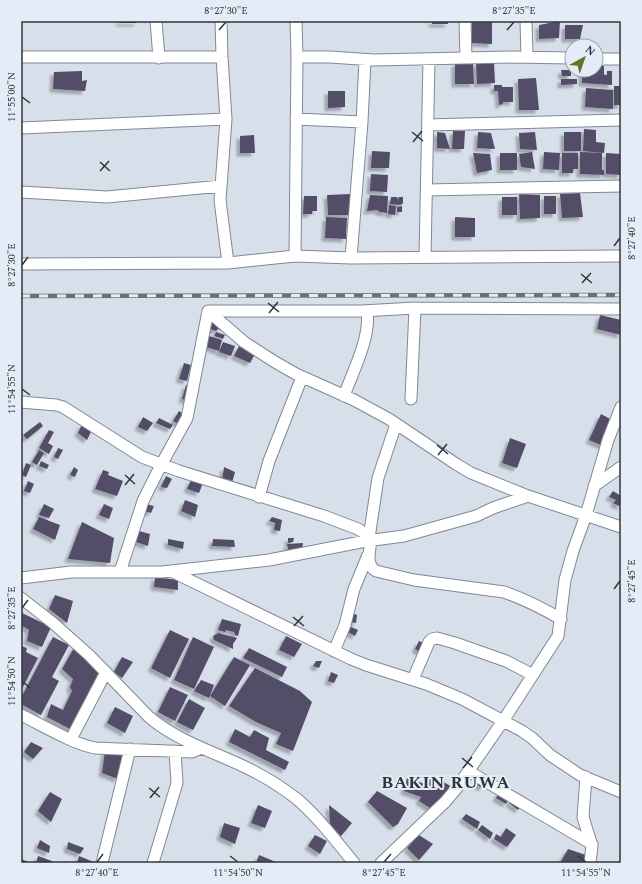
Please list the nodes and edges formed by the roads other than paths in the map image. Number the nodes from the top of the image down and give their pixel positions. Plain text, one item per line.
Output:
1 (156, 21) edge
2 (221, 21) edge
3 (296, 21) edge
4 (465, 21) edge
5 (526, 21) edge
6 (21, 57) edge
7 (222, 57) junction
8 (297, 57) junction
9 (527, 57) junction
10 (159, 58) junction
11 (466, 58) junction
12 (564, 58) edge
13 (430, 59) junction
14 (604, 59) edge
15 (621, 59) edge
16 (365, 60) junction
17 (226, 119) junction
18 (296, 119) junction
19 (621, 120) edge
20 (362, 122) junction
21 (428, 125) junction
22 (21, 128) edge
23 (221, 186) junction
24 (621, 186) edge
25 (426, 190) junction
26 (21, 192) edge
27 (295, 256) junction
28 (621, 256) edge
29 (351, 258) junction
30 (425, 258) junction
31 (228, 263) junction
32 (21, 264) edge
33 (415, 308) junction
34 (621, 309) edge
35 (208, 311) junction
36 (367, 311) junction
37 (302, 377) junction
38 (344, 396) junction
39 (411, 399) dead end
40 (21, 402) edge
41 (621, 407) edge
42 (396, 424) junction
43 (161, 465) junction
44 (621, 467) edge
45 (594, 486) junction
46 (528, 496) junction
47 (259, 497) junction
48 (586, 515) junction
49 (621, 527) edge
50 (370, 543) junction
51 (170, 571) junction
52 (120, 572) junction
53 (21, 578) edge
54 (22, 602) edge
55 (561, 619) junction
56 (334, 650) junction
57 (106, 672) junction
58 (533, 674) junction
59 (413, 680) junction
60 (21, 715) edge
61 (503, 721) junction
62 (71, 739) junction
63 (202, 748) junction
64 (130, 749) junction
65 (176, 751) junction
66 (468, 771) junction
67 (586, 777) junction
68 (621, 792) edge
69 (592, 844) junction
70 (102, 863) edge
71 (153, 863) edge
72 (354, 863) edge
73 (381, 863) edge
74 (590, 863) edge

1 - 10 street
2 - 7 street
3 - 8 street
4 - 11 street
5 - 9 street
6 - 10 street
7 - 10 street
7 - 17 street
8 - 16 street
8 - 18 street
9 - 11 street
9 - 12 street
11 - 13 street
13 - 16 street
13 - 21 street
14 - 15 street
16 - 20 street
17 - 22 street
17 - 23 street
18 - 20 street
18 - 27 street
19 - 21 street
20 - 29 street
21 - 25 street
23 - 26 street
23 - 31 street
24 - 25 street
25 - 30 street
27 - 29 street
27 - 31 street
28 - 30 street
29 - 30 street
31 - 32 street
33 - 34 street
33 - 36 street
33 - 39 street
35 - 36 street
35 - 37 street
35 - 43 street
36 - 38 street
37 - 38 street
37 - 47 street
38 - 42 street
40 - 43 street
41 - 45 street
42 - 46 street
42 - 50 street
43 - 47 street
43 - 52 street
44 - 45 street
45 - 48 street
46 - 48 street
46 - 50 street
47 - 50 street
48 - 49 street
48 - 55 street
50 - 51 street
50 - 55 street
50 - 56 street
51 - 52 street
51 - 56 street
52 - 53 street
54 - 57 street
55 - 58 street
56 - 59 street
57 - 62 street
57 - 63 street
58 - 59 street
58 - 61 street
59 - 61 street
60 - 62 street
61 - 66 street
61 - 67 street
62 - 64 street
63 - 65 street
63 - 72 street
64 - 65 street
64 - 70 street
65 - 71 street
66 - 69 street
66 - 73 street
67 - 68 street
67 - 69 street
69 - 74 street

